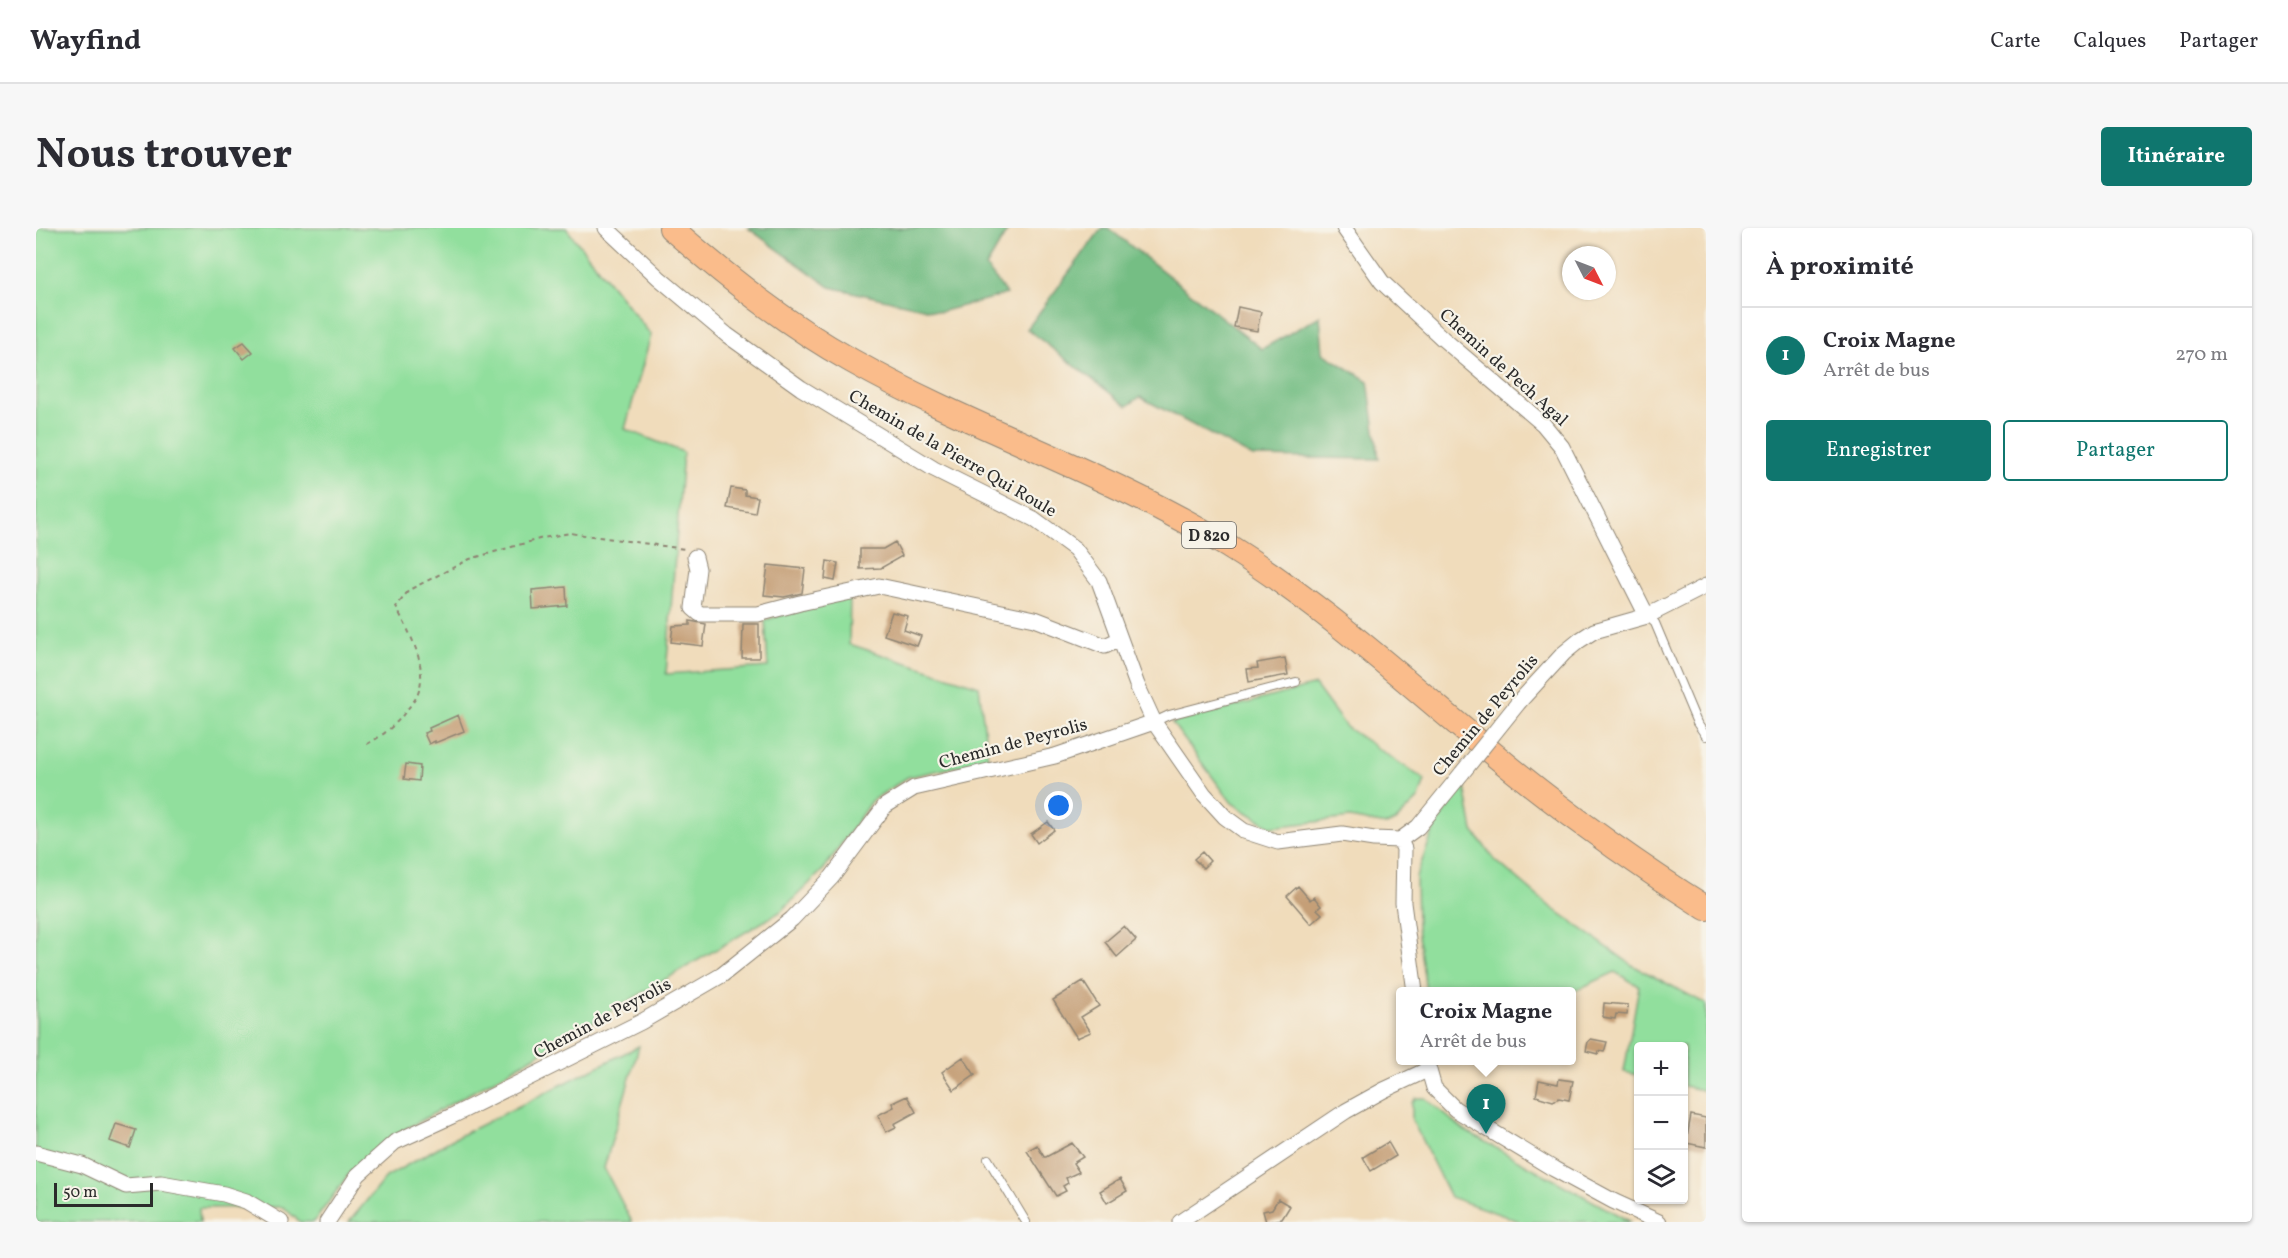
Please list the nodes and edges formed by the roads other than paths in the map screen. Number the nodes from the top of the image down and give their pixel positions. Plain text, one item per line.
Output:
1 (606, 228) edge
2 (671, 228) edge
3 (1344, 228) edge
4 (695, 557) road end
5 (1706, 586) edge
6 (1647, 616) junction
7 (1120, 639) junction
8 (1296, 682) dead end
9 (1154, 722) junction
10 (1706, 736) edge
11 (1400, 840) junction
12 (1706, 908) edge
13 (1414, 987) edge
14 (1426, 1065) edge
15 (36, 1153) edge
16 (988, 1159) dead end
17 (282, 1222) edge
18 (327, 1222) edge
19 (1026, 1222) edge
20 (1180, 1222) edge
21 (1659, 1222) edge

1 - 7 street, Chemin de la Pierre Qui Roule
2 - 12 main road, D 820
3 - 6 street, Chemin de Pech Agal
4 - 7 street
5 - 6 street, Chemin de Peyrolis
6 - 10 lane
6 - 11 street, Chemin de Peyrolis, bridge
7 - 9 street, Chemin de la Pierre Qui Roule
8 - 9 lane
9 - 11 street
9 - 18 street, Chemin de Peyrolis
11 - 13 street
14 - 20 street
14 - 21 street
15 - 17 street
16 - 19 lane

